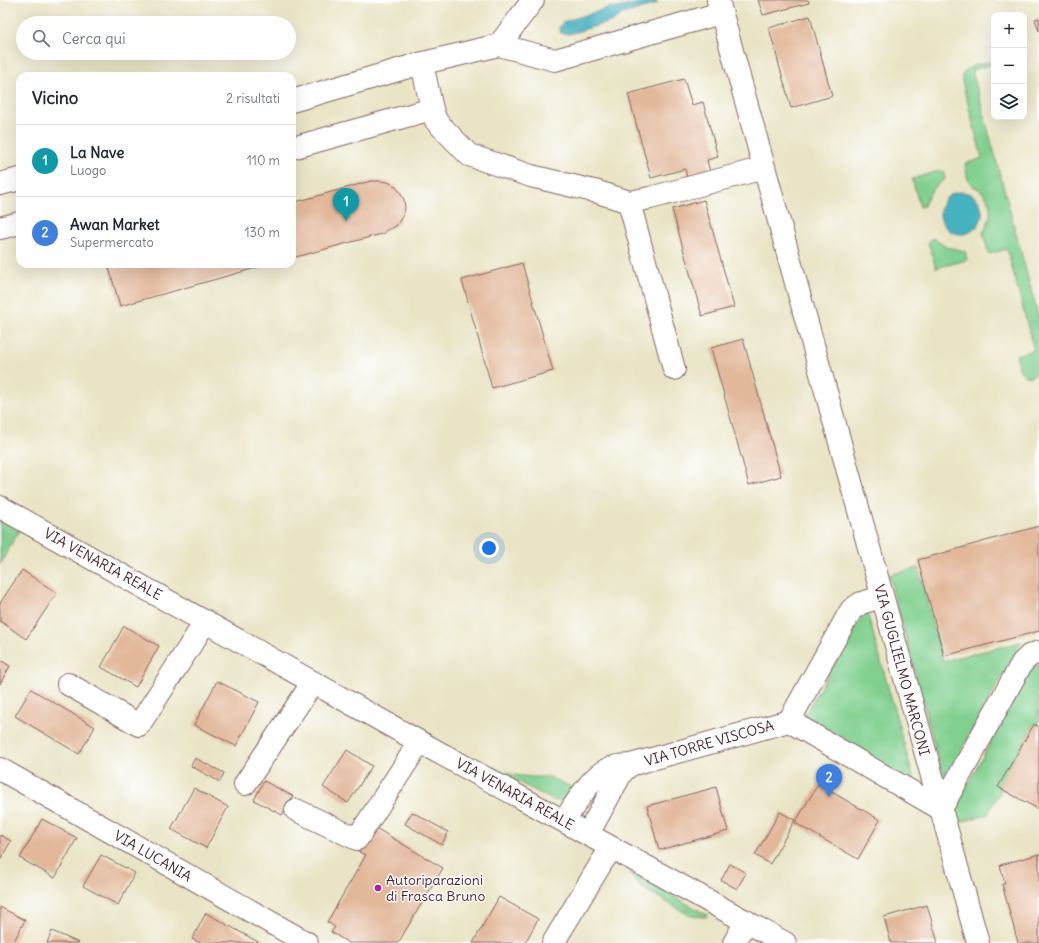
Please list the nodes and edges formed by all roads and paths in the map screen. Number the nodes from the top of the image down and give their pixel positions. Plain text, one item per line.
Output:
1 (533, 0) edge
2 (720, 7) edge
3 (499, 45) junction
4 (422, 64) junction
5 (296, 100) edge
6 (432, 109) junction
7 (296, 147) edge
8 (764, 168) junction
9 (16, 180) edge
10 (0, 184) edge
11 (629, 202) junction
12 (16, 224) edge
13 (0, 228) edge
14 (674, 369) dead end
15 (0, 507) edge
16 (882, 597) junction
17 (206, 622) junction
18 (1033, 654) edge
19 (313, 682) junction
20 (68, 684) dead end
21 (789, 721) junction
22 (418, 741) junction
23 (630, 765) junction
24 (0, 769) edge
25 (245, 784) dead end
26 (941, 809) junction
27 (296, 810) dead end
28 (564, 821) junction
29 (588, 834) junction
30 (612, 848) junction
31 (746, 921) junction
32 (307, 943) edge
33 (553, 943) edge
34 (734, 943) edge
35 (785, 943) edge
36 (978, 943) edge

1 - 3 street
2 - 3 street
2 - 8 street, VIA GUGLIELMO MARCONI
3 - 4 street
4 - 5 street
4 - 6 street
6 - 7 street
6 - 11 street
8 - 11 street
8 - 16 street, VIA GUGLIELMO MARCONI
9 - 10 street
11 - 14 street
12 - 13 street
15 - 17 street, VIA VENARIA REALE
16 - 21 street
16 - 26 street, VIA GUGLIELMO MARCONI
17 - 19 street, VIA VENARIA REALE
17 - 20 street
18 - 26 street
19 - 22 street, VIA VENARIA REALE
19 - 25 street
21 - 23 street, VIA TORRE VISCOSA
21 - 26 street
22 - 27 street
22 - 28 street, VIA VENARIA REALE
23 - 28 street, VIA TORRE VISCOSA
23 - 29 street, VIA TORRE VISCOSA
24 - 32 street, VIA LUCANIA
26 - 36 street, VIA GUGLIELMO MARCONI
28 - 29 street, VIA VENARIA REALE
29 - 30 street, VIA VENARIA REALE
30 - 31 street, VIA VENARIA REALE
30 - 33 street
31 - 34 street
31 - 35 street, VIA VENARIA REALE

